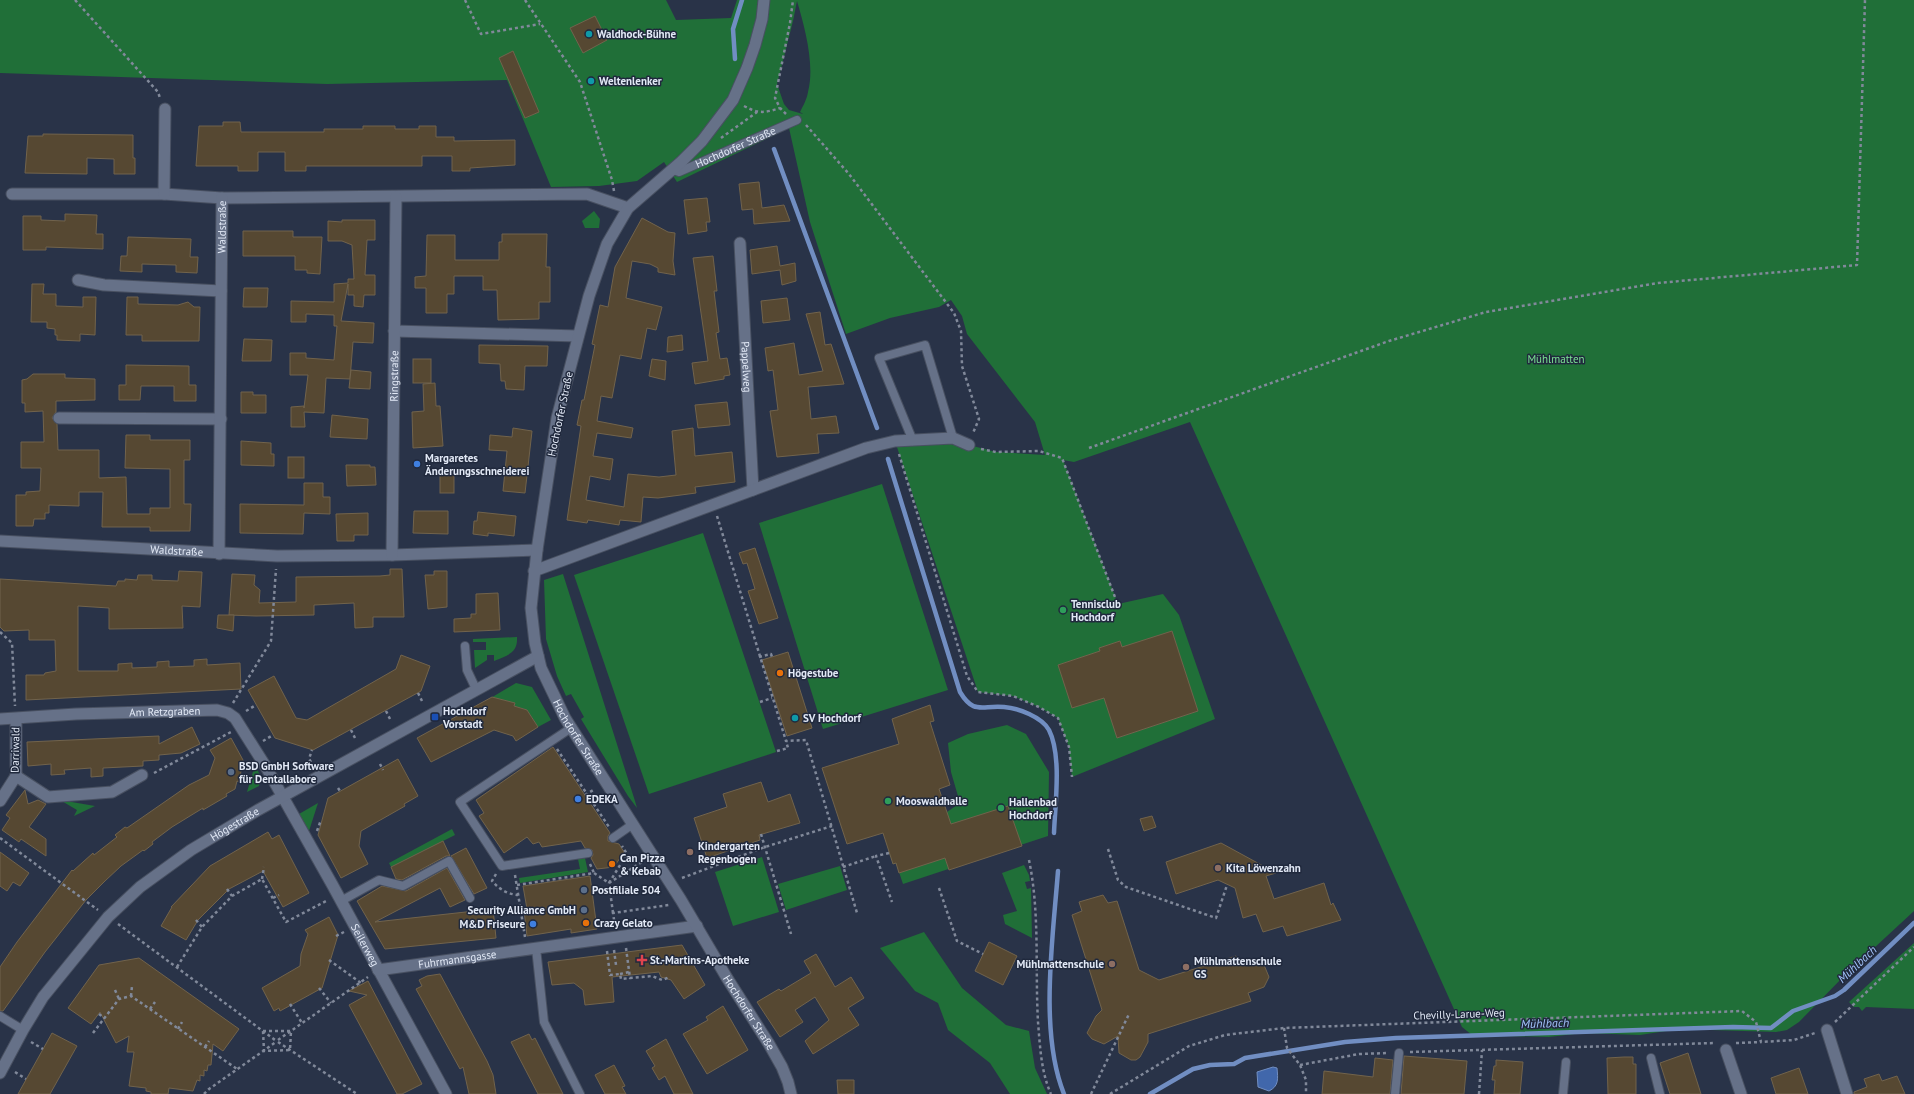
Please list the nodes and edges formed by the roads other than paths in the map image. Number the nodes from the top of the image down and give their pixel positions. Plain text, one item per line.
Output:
1 (764, 0) edge
2 (165, 110) road end
3 (797, 120) road end
4 (674, 170) junction
5 (12, 194) dead end
6 (164, 194) junction
7 (396, 197) junction
8 (222, 198) junction
9 (628, 208) junction
10 (740, 244) dead end
11 (78, 280) dead end
12 (221, 291) junction
13 (394, 331) junction
14 (578, 336) junction
15 (59, 418) dead end
16 (221, 419) junction
17 (954, 438) junction
18 (913, 441) junction
19 (969, 445) road end
20 (753, 490) junction
21 (0, 541) edge
22 (537, 550) junction
23 (219, 554) junction
24 (392, 555) junction
25 (534, 571) junction
26 (465, 646) dead end
27 (538, 656) junction
28 (476, 689) junction
29 (0, 719) edge
30 (16, 719) junction
31 (571, 728) junction
32 (16, 776) junction
33 (142, 776) dead end
34 (282, 797) junction
35 (0, 801) edge
36 (633, 824) junction
37 (612, 838) dead end
38 (588, 853) dead end
39 (339, 897) junction
40 (470, 898) dead end
41 (697, 926) junction
42 (532, 949) junction
43 (378, 970) junction
44 (0, 1016) edge
45 (23, 1030) junction
46 (1827, 1030) road end
47 (1726, 1045) road end
48 (1399, 1052) road end
49 (1652, 1058) dead end
50 (1566, 1062) dead end
51 (0, 1073) edge
52 (446, 1094) edge
53 (580, 1094) edge
54 (790, 1094) edge
55 (1395, 1094) edge
56 (1563, 1094) edge
57 (1660, 1094) edge
58 (1741, 1094) edge
59 (1847, 1094) edge

1 - 4 street, Hochdorfer Straße
2 - 6 street
3 - 4 lane, Hochdorfer Straße
4 - 9 street, Hochdorfer Straße
5 - 6 street, Waldstraße
6 - 8 street, Waldstraße
7 - 8 street
7 - 9 street
7 - 13 street, Ringstraße
8 - 12 street, Waldstraße
9 - 14 street, Hochdorfer Straße
10 - 20 street, Pappelweg
11 - 12 street
12 - 16 street, Waldstraße
13 - 14 street
13 - 24 street, Ringstraße
14 - 22 street, Hochdorfer Straße
15 - 16 street
16 - 23 street, Waldstraße
17 - 18 street
17 - 18 lane
17 - 19 street
18 - 20 street
20 - 25 street
21 - 23 street, Waldstraße
22 - 24 street
22 - 25 street, Hochdorfer Straße
23 - 24 street
25 - 27 street, Hochdorfer Straße
26 - 28 lane
27 - 28 street, Högestraße
27 - 31 street, Hochdorfer Straße
28 - 34 street, Högestraße
29 - 30 street, Am Retzgraben
30 - 32 street, Darriwald
30 - 34 street, Am Retzgraben
31 - 36 street, Hochdorfer Straße
31 - 38 lane
32 - 33 street
32 - 35 street, Darriwald
34 - 39 street, Seilerweg
34 - 45 street, Högestraße
36 - 37 lane
36 - 41 street, Hochdorfer Straße
39 - 40 lane
39 - 43 street, Seilerweg
41 - 42 street, Fuhrmannsgasse
41 - 54 street, Hochdorfer Straße
42 - 43 street, Fuhrmannsgasse
42 - 53 lane
43 - 52 street, Seilerweg
44 - 45 lane
45 - 51 street, Högestraße
46 - 59 street
47 - 58 street
48 - 55 lane
49 - 57 lane
50 - 56 lane

